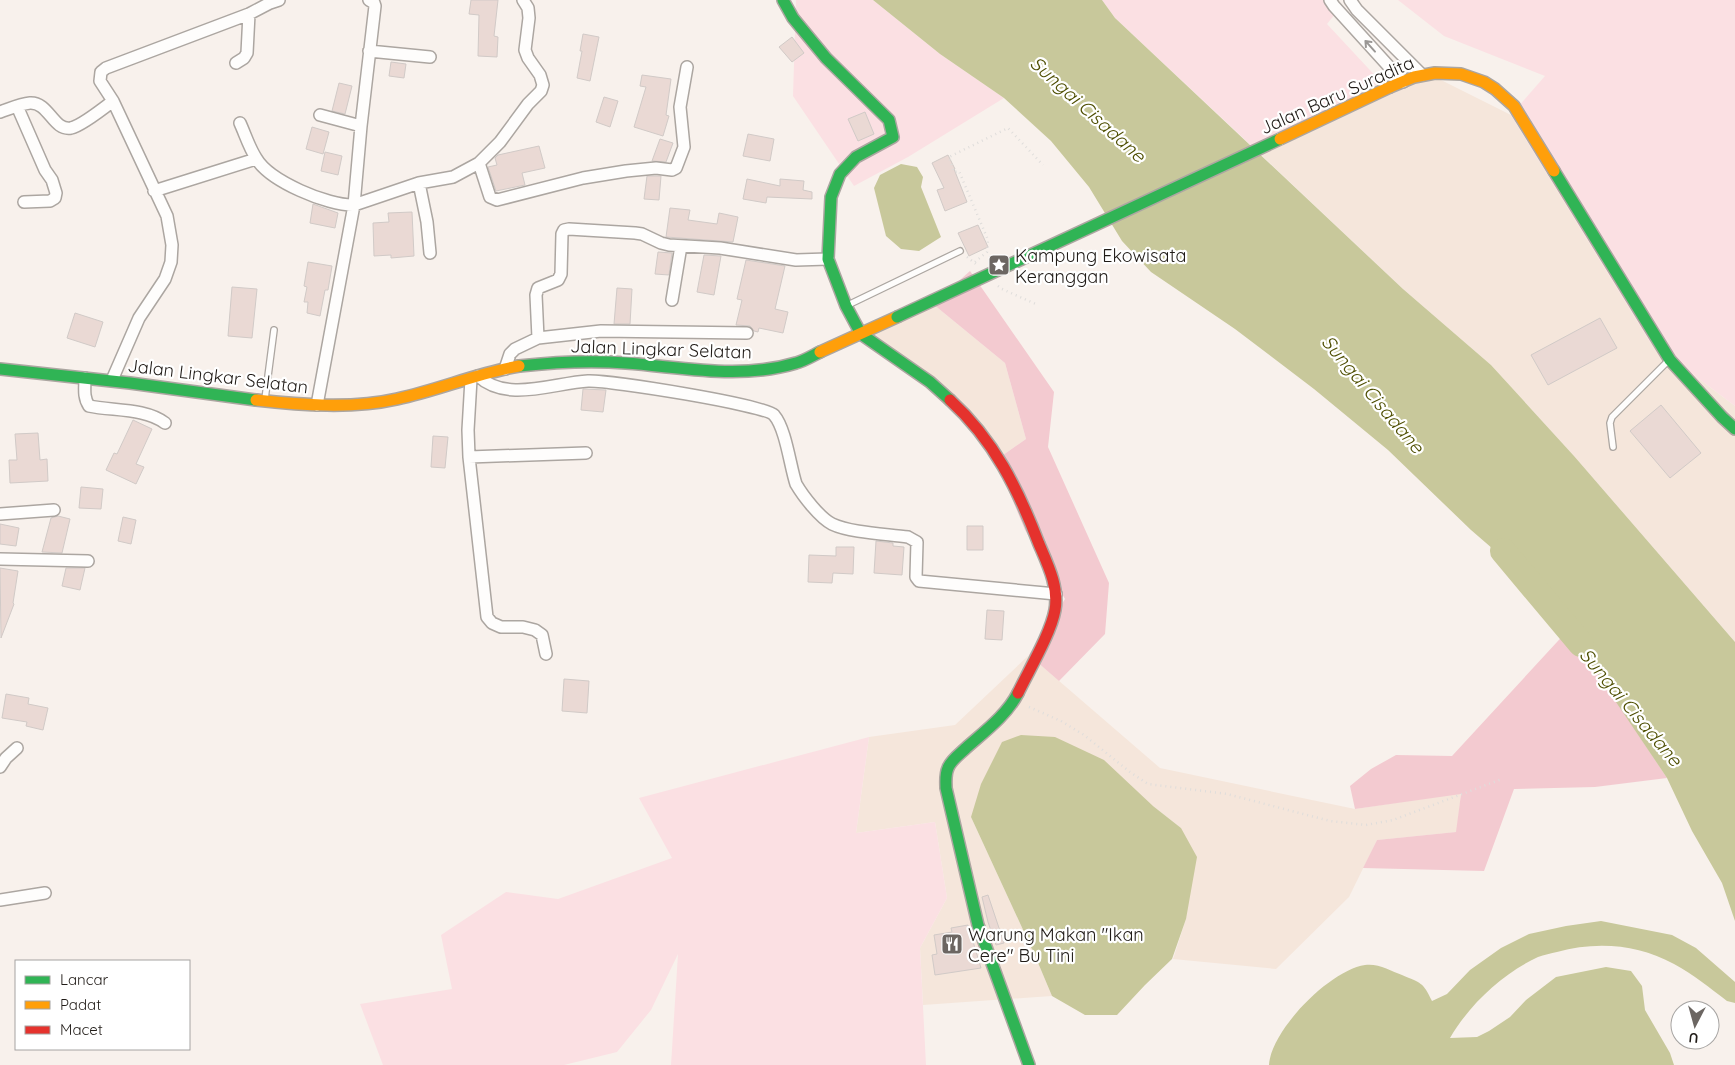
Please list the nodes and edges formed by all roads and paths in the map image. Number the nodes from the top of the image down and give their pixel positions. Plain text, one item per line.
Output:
1 (369, 0) edge
2 (523, 0) edge
3 (783, 0) edge
4 (1330, 0) edge
5 (1350, 0) edge
6 (272, 1) edge
7 (249, 14) junction
8 (369, 51) junction
9 (430, 57) dead end
10 (236, 63) dead end
11 (687, 68) dead end
12 (1422, 75) junction
13 (1403, 82) junction
14 (113, 101) junction
15 (17, 106) junction
16 (0, 112) edge
17 (320, 115) dead end
18 (240, 122) dead end
19 (361, 126) junction
20 (256, 159) junction
21 (479, 163) junction
22 (1043, 165) dead end
23 (419, 183) junction
24 (154, 191) junction
25 (24, 202) dead end
26 (354, 205) junction
27 (681, 246) junction
28 (960, 251) dead end
29 (430, 253) dead end
30 (828, 259) junction
31 (975, 263) dead end
32 (672, 300) dead end
33 (846, 306) junction
34 (897, 317) joint
35 (274, 330) dead end
36 (747, 333) dead end
37 (861, 334) junction
38 (538, 338) junction
39 (1670, 360) junction
40 (0, 369) edge
41 (505, 369) junction
42 (85, 378) junction
43 (474, 378) junction
44 (112, 380) junction
45 (264, 401) junction
46 (318, 405) junction
47 (165, 423) dead end
48 (1735, 429) edge
49 (1613, 447) dead end
50 (586, 453) dead end
51 (469, 457) junction
52 (54, 510) dead end
53 (0, 514) edge
54 (0, 559) edge
55 (88, 561) dead end
56 (1056, 594) junction
57 (546, 654) dead end
58 (1014, 700) junction
59 (17, 748) dead end
60 (0, 766) edge
61 (1502, 779) dead end
62 (45, 893) dead end
63 (0, 900) edge
64 (1030, 1065) edge

1 - 8 street
2 - 21 street
3 - 30 main road
13 -> 4 street
5 - 12 street
6 - 7 street
7 - 10 street
7 - 14 street
8 - 9 street
8 - 19 street
11 - 21 street
12 - 13 main road, Jalan Baru Suradita
12 - 39 main road, Jalan Baru Suradita
13 - 34 main road, Jalan Baru Suradita, bridge
14 - 15 street
14 - 24 street
15 - 16 street
15 - 25 street
17 - 19 street
18 - 20 street
19 - 26 street
20 - 24 street
20 - 26 street
21 - 23 street
22 - 31 path
23 - 26 street
23 - 29 street
24 - 44 street
26 - 46 street
27 - 30 street
27 - 32 street
27 - 38 street
28 - 33 lane
30 - 33 main road
33 - 37 main road
34 - 37 main road, Jalan Lingkar Selatan
35 - 45 lane
36 - 38 street
37 - 41 main road, Jalan Lingkar Selatan
37 - 56 main road
38 - 41 street
39 - 48 main road, Jalan Baru Suradita
39 - 49 lane
40 - 42 main road, Jalan Lingkar Selatan
41 - 43 main road, Jalan Lingkar Selatan
42 - 44 main road, Jalan Lingkar Selatan
42 - 47 street
43 - 46 main road, Jalan Lingkar Selatan
43 - 51 street
43 - 56 street
44 - 45 main road, Jalan Lingkar Selatan
45 - 46 main road, Jalan Lingkar Selatan
50 - 51 street
51 - 57 street
52 - 53 street
54 - 55 street
56 - 58 main road
58 - 61 path
58 - 64 main road
59 - 60 street
62 - 63 street

